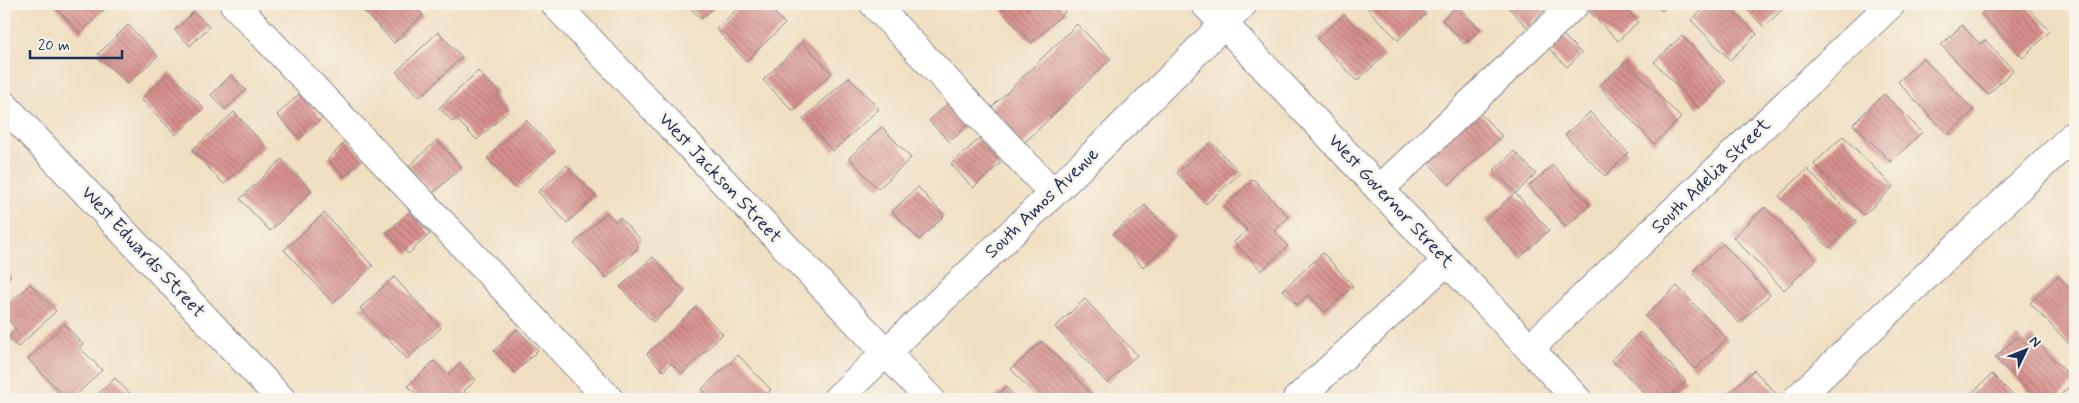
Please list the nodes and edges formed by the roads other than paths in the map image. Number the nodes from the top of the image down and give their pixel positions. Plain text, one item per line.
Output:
1 (234, 4) edge
2 (555, 4) edge
3 (874, 4) edge
4 (1205, 4) edge
5 (1243, 4) edge
6 (1575, 4) edge
7 (1891, 4) edge
8 (1224, 24) junction
9 (4, 105) edge
10 (2075, 134) edge
11 (1380, 188) junction
12 (1053, 193) junction
13 (1447, 261) junction
14 (1530, 348) junction
15 (886, 353) junction
16 (281, 399) edge
17 (609, 399) edge
18 (837, 399) edge
19 (930, 399) edge
20 (1297, 399) edge
21 (1578, 399) edge
22 (1797, 399) edge

1 - 17 street
2 - 15 street, West Jackson Street
3 - 12 street
4 - 8 street, West Governor Street
5 - 8 street, South Amos Avenue
6 - 11 street
7 - 14 street, South Adelia Street
8 - 11 street, West Governor Street
8 - 12 street, South Amos Avenue
9 - 16 street, West Edwards Street
10 - 22 street
11 - 13 street, West Governor Street
12 - 15 street, South Amos Avenue
13 - 14 street, West Governor Street
13 - 20 street
14 - 21 street, West Governor Street
15 - 18 street, South Amos Avenue
15 - 19 street, West Jackson Street

